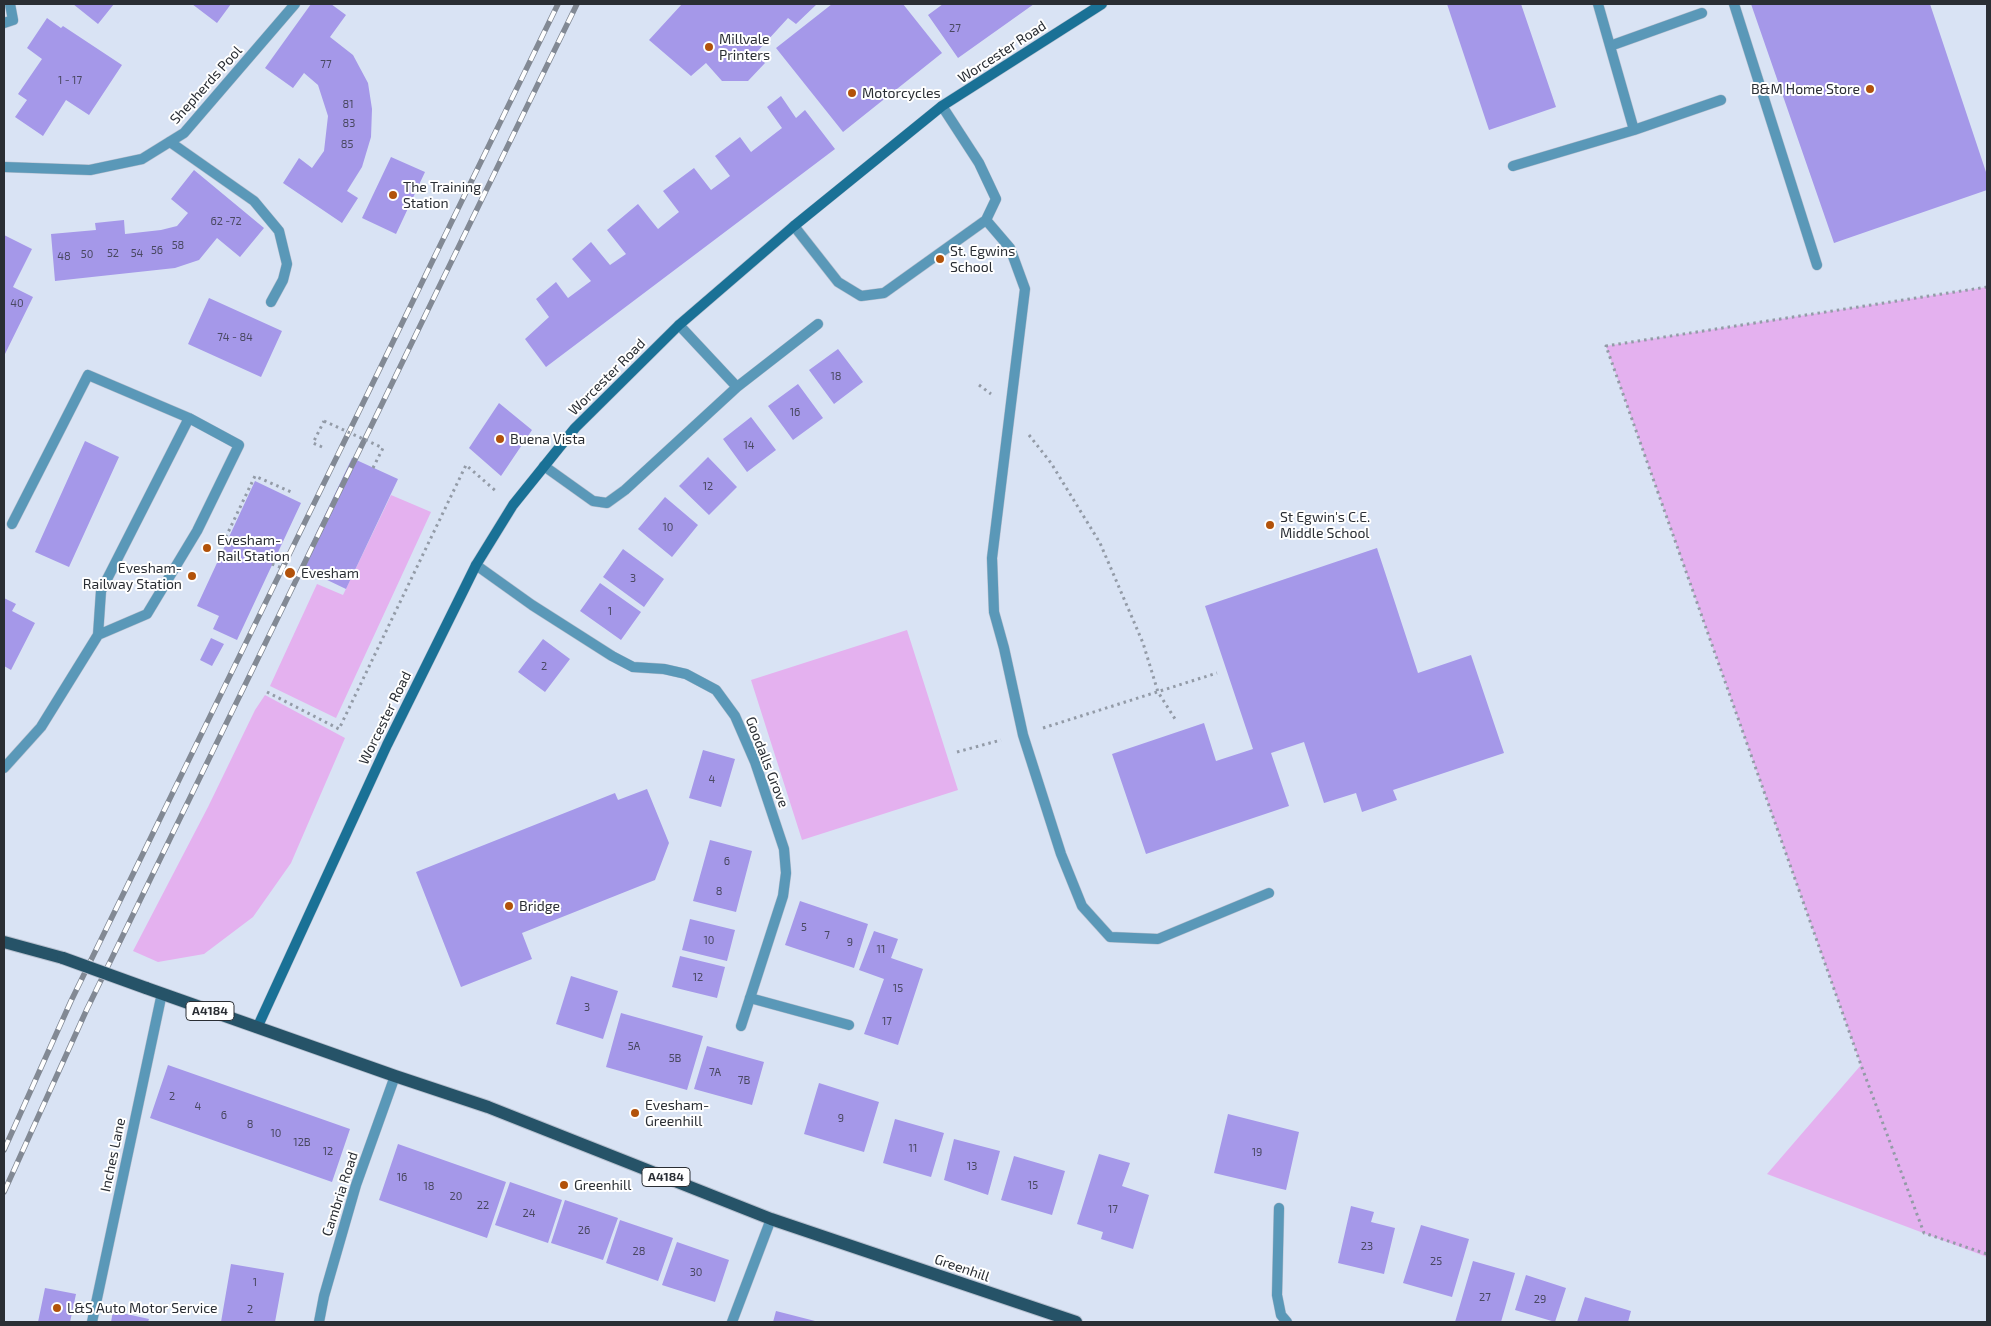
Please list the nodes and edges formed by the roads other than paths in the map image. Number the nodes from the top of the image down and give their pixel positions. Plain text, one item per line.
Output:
1 (10, 4) edge
2 (295, 4) edge
3 (1102, 4) edge
4 (1598, 4) edge
5 (1734, 4) edge
6 (1702, 13) dead end
7 (4, 23) edge
8 (1610, 46) junction
9 (1720, 100) dead end
10 (942, 106) junction
11 (1634, 130) junction
12 (170, 142) junction
13 (1513, 166) dead end
14 (4, 167) edge
15 (986, 220) junction
16 (794, 226) junction
17 (1817, 265) dead end
18 (271, 302) dead end
19 (818, 324) dead end
20 (679, 325) junction
21 (737, 387) junction
22 (190, 418) junction
23 (544, 466) junction
24 (12, 524) dead end
25 (476, 565) junction
26 (98, 635) junction
27 (4, 768) edge
28 (1269, 893) dead end
29 (4, 942) edge
30 (162, 993) junction
31 (750, 998) junction
32 (741, 1026) dead end
33 (849, 1026) dead end
34 (257, 1028) junction
35 (395, 1076) junction
36 (1280, 1208) dead end
37 (772, 1219) junction
38 (92, 1322) edge
39 (318, 1322) edge
40 (732, 1322) edge
41 (1076, 1322) edge
42 (1287, 1322) edge

1 - 7 street
2 - 12 street, Shepherds Pool
3 - 10 main road, Worcester Road
4 - 8 street
5 - 17 street
6 - 8 street
8 - 11 street
9 - 11 street
10 - 15 street
10 - 16 main road, Worcester Road
11 - 13 street
12 - 14 street, Shepherds Pool
12 - 18 street
15 - 16 street
15 - 28 street
16 - 20 main road, Worcester Road
19 - 21 street
20 - 21 street
20 - 23 main road, Worcester Road
21 - 23 street
22 - 24 street
22 - 26 street
22 - 26 street
23 - 25 main road, Worcester Road
25 - 31 street, Goodalls Grove
25 - 34 main road, Worcester Road
26 - 27 street
29 - 30 main road, A4184, bridge
30 - 34 main road, Greenhill / A4184
30 - 38 street, Inches Lane
31 - 32 street, Goodalls Grove
31 - 33 street
34 - 35 main road, Greenhill / A4184
35 - 37 main road, Greenhill / A4184
35 - 39 street, Cambria Road
36 - 42 street
37 - 40 street
37 - 41 main road, Greenhill / A4184

